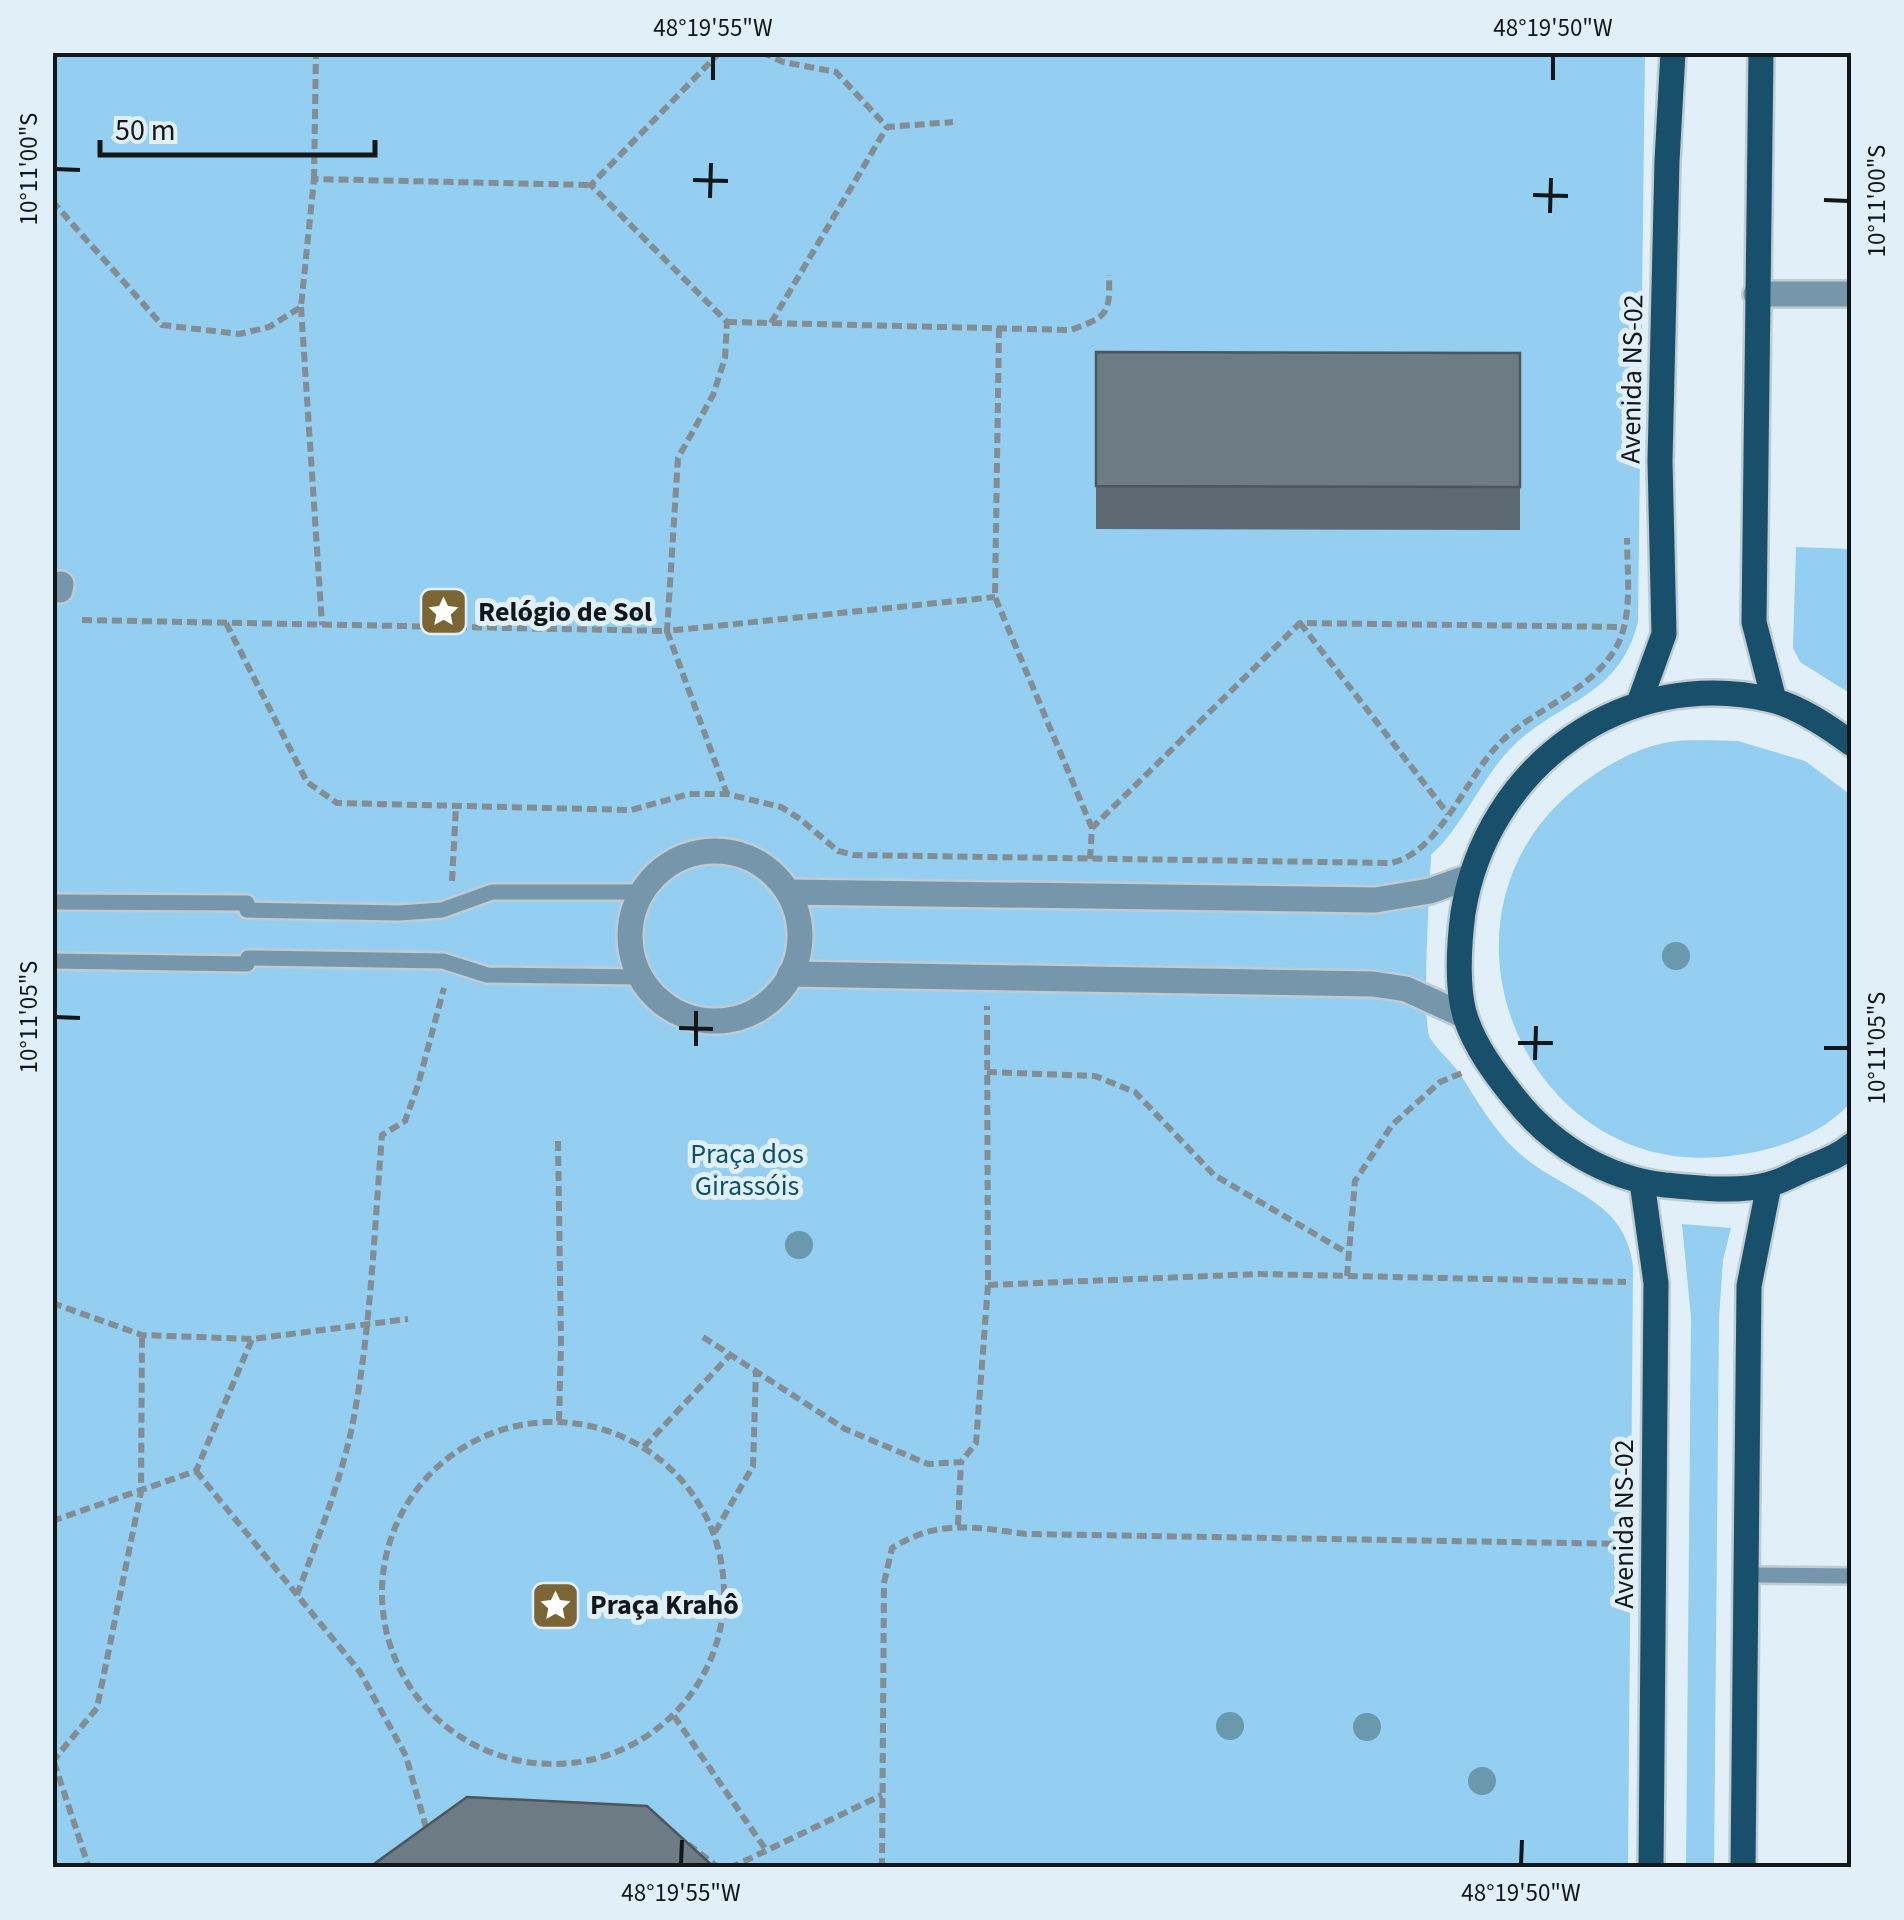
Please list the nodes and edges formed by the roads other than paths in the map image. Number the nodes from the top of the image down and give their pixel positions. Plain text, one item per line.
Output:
1 (1673, 52) edge
2 (1761, 52) edge
3 (1756, 294) junction
4 (1852, 294) edge
5 (1774, 700) junction
6 (1639, 703) junction
7 (1852, 744) edge
8 (1469, 878) junction
9 (642, 892) junction
10 (788, 892) junction
11 (52, 902) edge
12 (52, 961) edge
13 (790, 974) junction
14 (640, 977) junction
15 (1464, 1016) junction
16 (1852, 1145) edge
17 (1642, 1182) junction
18 (1769, 1185) junction
19 (1746, 1575) junction
20 (1852, 1576) edge
21 (1651, 1868) edge
22 (1743, 1868) edge

1 - 6 main road, Avenida NS-02
2 - 3 main road
3 - 4 street
3 - 5 main road
5 - 6 main road
5 - 7 main road
6 - 8 main road
8 - 10 street
8 - 15 main road
9 - 10 street
9 - 11 lane
9 - 14 street
10 - 13 street
12 - 14 lane
13 - 14 street
13 - 15 street
15 - 17 main road
16 - 18 main road
17 - 18 main road
17 - 21 main road, Avenida NS-02
18 - 19 main road
19 - 20 lane
19 - 22 main road

